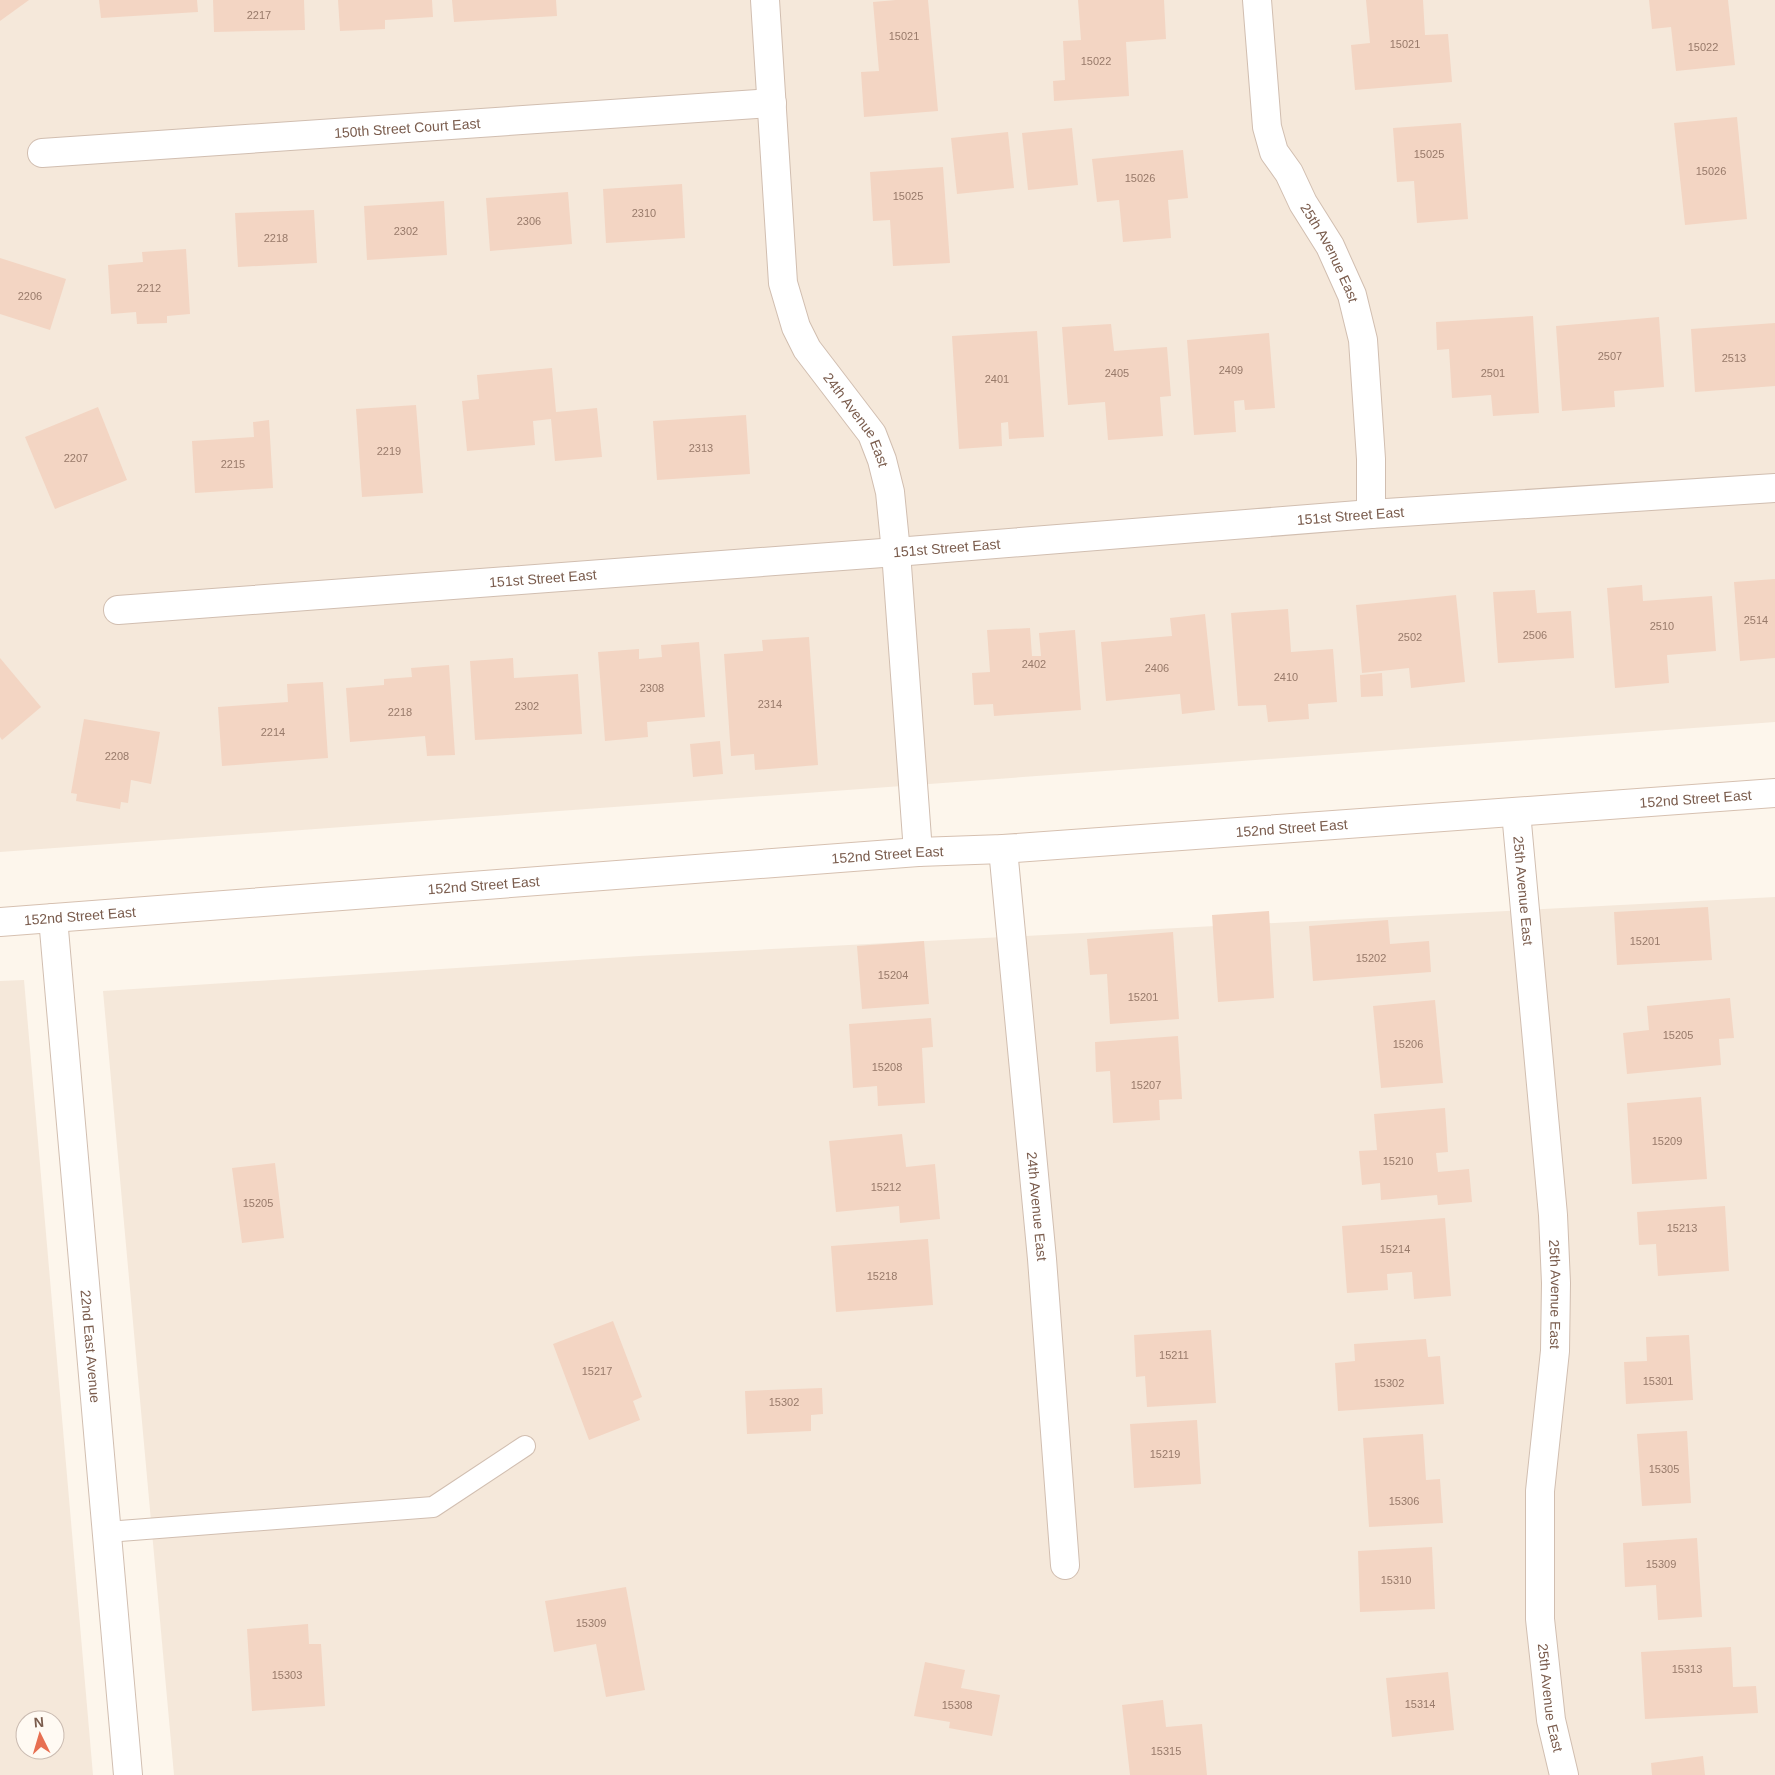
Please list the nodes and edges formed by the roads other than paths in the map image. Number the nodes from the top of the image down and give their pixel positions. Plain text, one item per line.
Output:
1 (765, 0) edge
2 (1257, 0) edge
3 (772, 103) junction
4 (42, 153) dead end
5 (1775, 488) edge
6 (1371, 514) junction
7 (896, 552) junction
8 (118, 610) dead end
9 (1775, 793) edge
10 (1516, 812) junction
11 (1003, 849) junction
12 (918, 852) junction
13 (53, 918) junction
14 (0, 922) edge
15 (525, 1446) dead end
16 (107, 1532) junction
17 (1064, 1565) dead end
18 (128, 1775) edge
19 (1564, 1775) edge

1 - 3 street, 24th Avenue East
2 - 6 street, 25th Avenue East
3 - 4 street, 150th Street Court East
3 - 7 street, 24th Avenue East
5 - 6 street, 151st Street East
6 - 7 street, 151st Street East
7 - 8 street, 151st Street East
7 - 12 street, 24th Avenue East
9 - 10 street, 152nd Street East
10 - 11 street, 152nd Street East
10 - 19 street, 25th Avenue East
11 - 12 street, 152nd Street East
11 - 17 street, 24th Avenue East
12 - 13 street, 152nd Street East
13 - 14 street, 152nd Street East
13 - 16 street, 22nd East Avenue
15 - 16 lane
16 - 18 street, 22nd East Avenue

